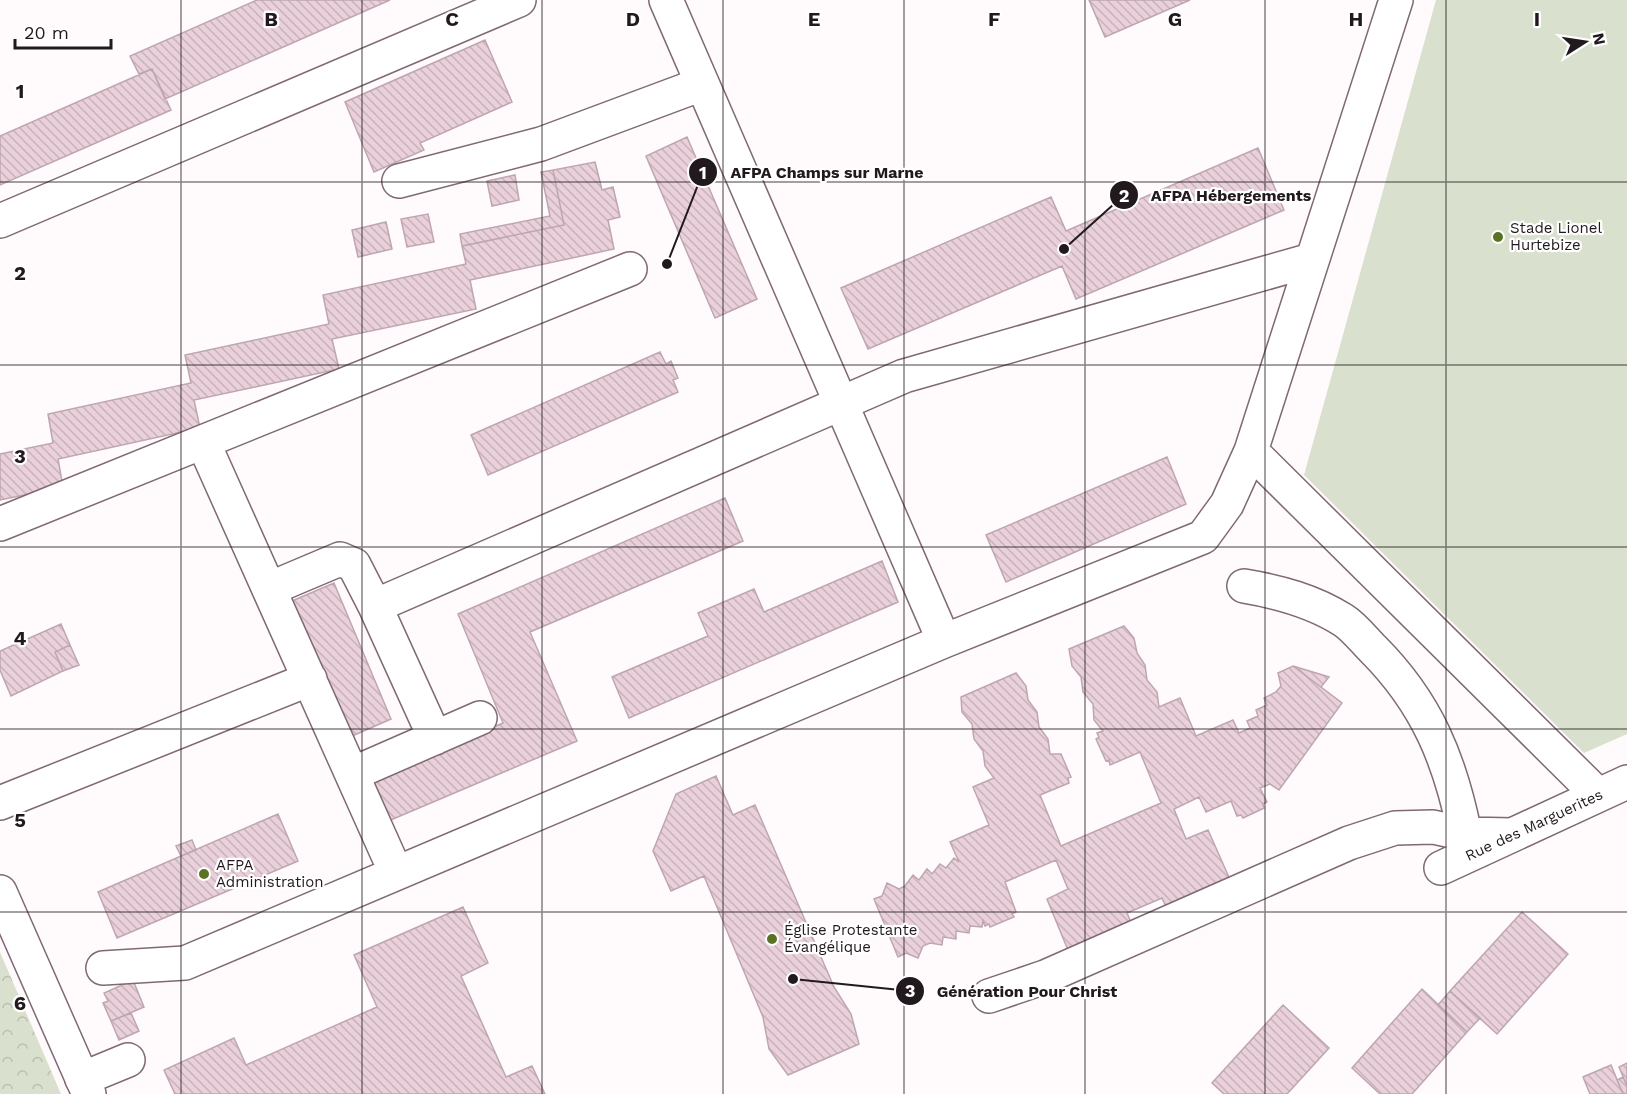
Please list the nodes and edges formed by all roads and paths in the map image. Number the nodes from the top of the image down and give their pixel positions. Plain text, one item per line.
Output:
1 (519, 0) edge
2 (666, 0) edge
3 (1396, 0) edge
4 (702, 84) junction
5 (399, 180) dead end
6 (0, 220) edge
7 (1311, 260) junction
8 (630, 268) dead end
9 (840, 402) junction
10 (203, 442) junction
11 (1251, 451) junction
12 (0, 524) edge
13 (1244, 586) dead end
14 (269, 589) junction
15 (375, 606) junction
16 (944, 641) junction
17 (310, 679) junction
18 (480, 718) dead end
19 (435, 738) junction
20 (352, 774) junction
21 (1627, 782) edge
22 (1598, 795) junction
23 (0, 803) edge
24 (1465, 834) junction
25 (1512, 835) junction
26 (392, 864) dead end
27 (1441, 868) dead end
28 (0, 892) edge
29 (104, 968) dead end
30 (989, 996) dead end
31 (128, 1060) dead end
32 (85, 1087) edge

1 - 6 street
2 - 4 street
3 - 7 street
4 - 5 street
4 - 9 street
7 - 9 street
7 - 11 street
8 - 10 street
9 - 15 street
9 - 16 street
10 - 12 street
10 - 14 street
11 - 16 street
11 - 22 street
13 - 24 street
14 - 15 street
14 - 17 street
15 - 19 street
16 - 29 street
17 - 20 street
17 - 23 street
18 - 19 street
19 - 20 street
20 - 26 street
21 - 22 street, Rue des Marguerites
22 - 25 street, Rue des Marguerites
24 - 25 street
24 - 30 street
25 - 27 street, Rue des Marguerites
28 - 32 street
31 - 32 street

